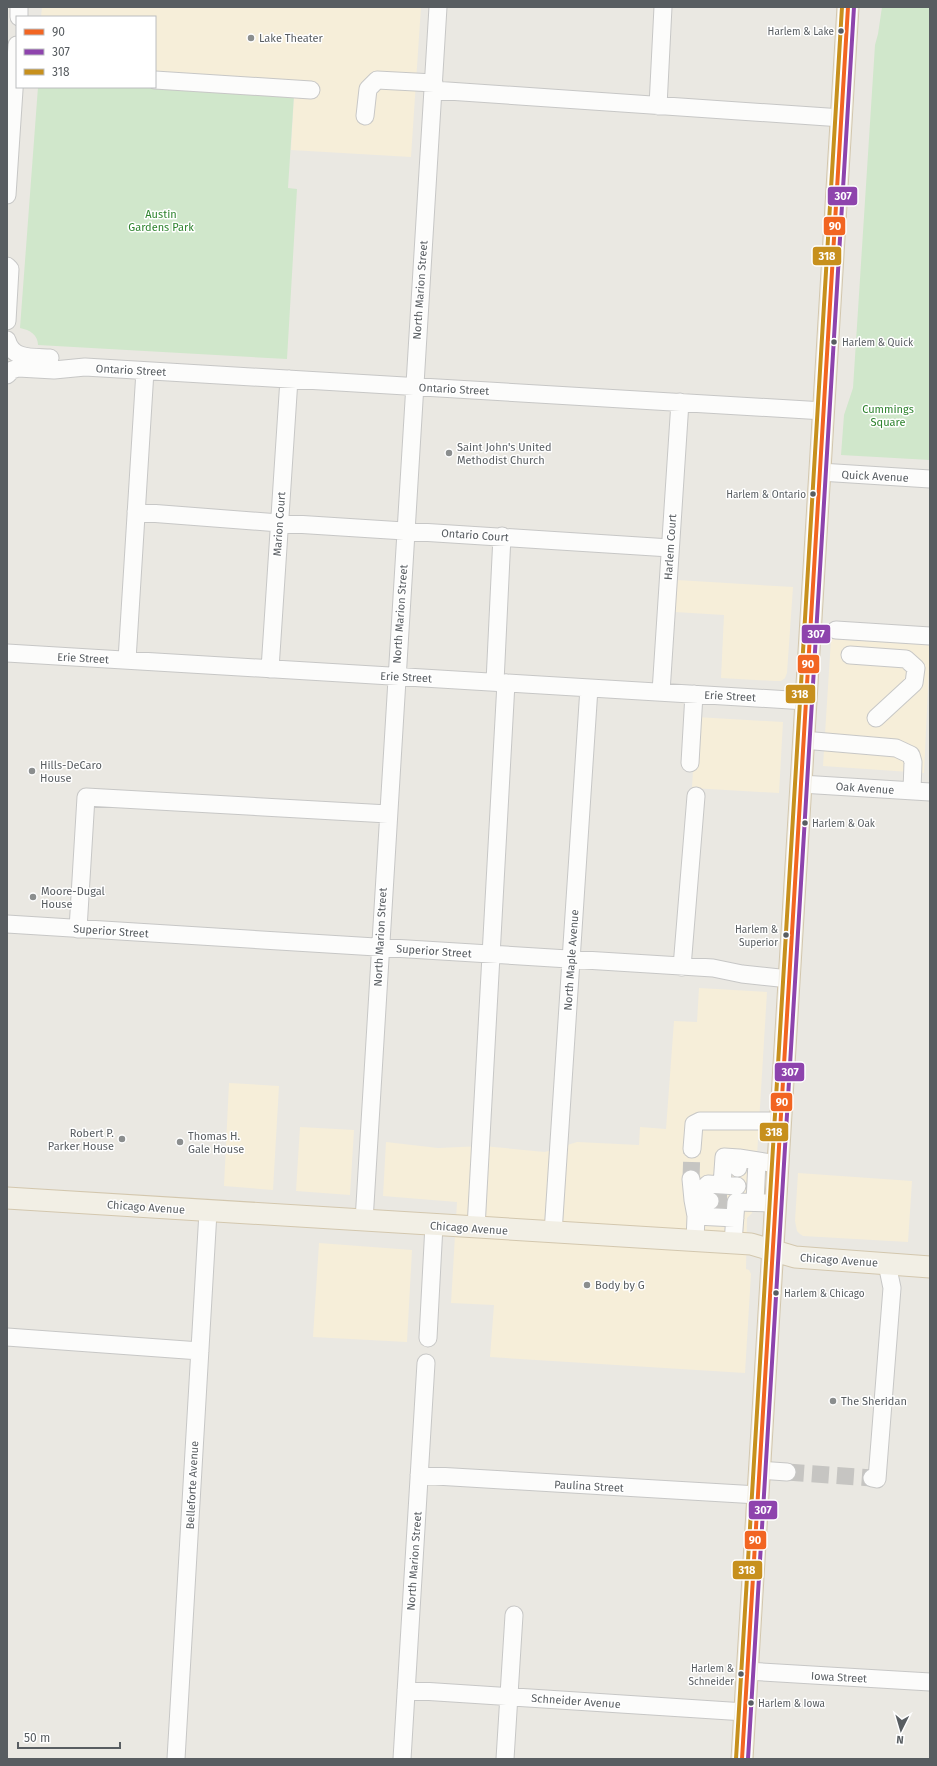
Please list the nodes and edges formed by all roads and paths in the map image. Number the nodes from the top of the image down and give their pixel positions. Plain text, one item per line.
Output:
1 (438, 7) edge
2 (663, 7) edge
3 (848, 7) edge
4 (16, 70) edge
5 (156, 80) edge
6 (433, 86) junction
7 (311, 90) dead end
8 (658, 106) junction
9 (365, 116) dead end
10 (842, 118) junction
11 (7, 195) edge
12 (7, 266) edge
13 (7, 321) edge
14 (7, 340) edge
15 (18, 366) edge
16 (145, 371) junction
17 (289, 379) junction
18 (415, 387) junction
19 (680, 402) junction
20 (824, 411) junction
21 (820, 472) junction
22 (930, 479) edge
23 (136, 512) junction
24 (279, 523) junction
25 (406, 530) junction
26 (502, 536) junction
27 (670, 548) junction
28 (836, 630) dead end
29 (930, 636) edge
30 (7, 653) edge
31 (850, 654) dead end
32 (127, 660) junction
33 (270, 669) junction
34 (397, 676) junction
35 (500, 683) junction
36 (589, 688) junction
37 (661, 692) junction
38 (694, 694) junction
39 (806, 701) junction
40 (876, 718) dead end
41 (803, 740) junction
42 (690, 763) dead end
43 (801, 784) junction
44 (912, 791) junction
45 (930, 792) edge
46 (696, 796) dead end
47 (388, 814) junction
48 (7, 924) edge
49 (78, 929) junction
50 (380, 948) junction
51 (491, 955) junction
52 (571, 960) junction
53 (682, 967) junction
54 (789, 979) junction
55 (780, 1121) junction
56 (692, 1149) tunnel mouth
57 (767, 1162) junction
58 (691, 1179) tunnel mouth
59 (734, 1188) junction
60 (7, 1198) edge
61 (755, 1202) junction
62 (775, 1202) junction
63 (700, 1205) junction
64 (208, 1212) junction
65 (364, 1221) junction
66 (434, 1226) junction
67 (476, 1228) junction
68 (553, 1233) junction
69 (695, 1241) junction
70 (732, 1243) junction
71 (772, 1249) junction
72 (887, 1264) junction
73 (930, 1267) edge
74 (7, 1337) edge
75 (428, 1338) dead end
76 (200, 1352) junction
77 (426, 1363) dead end
78 (759, 1470) junction
79 (787, 1472) tunnel mouth
80 (419, 1476) junction
81 (872, 1478) dead end
82 (758, 1495) junction
83 (514, 1615) dead end
84 (747, 1671) junction
85 (930, 1682) edge
86 (406, 1690) junction
87 (509, 1697) junction
88 (745, 1712) junction
89 (176, 1759) edge
90 (402, 1759) edge
91 (505, 1759) edge
92 (742, 1759) edge

1 - 6 street, North Marion Street
2 - 8 street
3 - 10 main road
4 - 11 street
5 - 7 street
6 - 8 street
6 - 9 street
6 - 18 street, North Marion Street
8 - 10 street
10 - 20 main road
12 - 13 street
14 - 15 street, Ontario Street
15 - 16 street, Ontario Street
16 - 17 street, Ontario Street
16 - 23 street
17 - 18 street, Ontario Street
17 - 24 street, Marion Court
18 - 19 street, Ontario Street
18 - 25 street, North Marion Street
19 - 20 street, Ontario Street
19 - 27 street, Harlem Court
20 - 21 main road
21 - 22 street, Quick Avenue
21 - 39 main road
23 - 24 street, Ontario Court
23 - 32 street
24 - 25 street, Ontario Court
24 - 33 street, Marion Court
25 - 26 street, Ontario Court
25 - 34 street, North Marion Street
26 - 27 street, Ontario Court
26 - 35 street
27 - 37 street, Harlem Court
28 - 29 street
30 - 32 street, Erie Street
31 - 40 street
32 - 33 street, Erie Street
33 - 34 street, Erie Street
34 - 35 street, Erie Street
34 - 47 street, North Marion Street
35 - 36 street, Erie Street
35 - 51 street
36 - 37 street, Erie Street
36 - 52 street, North Maple Avenue
37 - 38 street, Erie Street
38 - 39 street, Erie Street
38 - 42 street
39 - 41 main road
41 - 43 main road
41 - 44 street
43 - 44 street, Oak Avenue
43 - 54 main road
44 - 45 street, Oak Avenue
46 - 53 street
47 - 49 street
47 - 50 street, North Marion Street
48 - 49 street, Superior Street
49 - 50 street, Superior Street
50 - 51 street, Superior Street
50 - 65 street, North Marion Street
51 - 52 street, Superior Street
51 - 67 street
52 - 53 street, Superior Street
52 - 68 street, North Maple Avenue
53 - 54 street, Superior Street
54 - 55 main road
55 - 56 street
55 - 57 main road
57 - 59 street
57 - 61 street
57 - 62 main road
58 - 63 street
59 - 61 street
59 - 63 street
59 - 63 street
59 - 70 street
60 - 64 main road, Chicago Avenue
61 - 62 street
62 - 71 main road
63 - 69 street
64 - 65 main road, Chicago Avenue
64 - 76 street, Belleforte Avenue
65 - 66 main road, Chicago Avenue
66 - 67 main road, Chicago Avenue
66 - 75 street
67 - 68 main road, Chicago Avenue
68 - 69 main road, Chicago Avenue
69 - 70 main road, Chicago Avenue
70 - 71 main road, Chicago Avenue
71 - 72 main road, Chicago Avenue
71 - 78 main road
72 - 73 main road, Chicago Avenue
72 - 81 street
74 - 76 street
76 - 89 street, Belleforte Avenue
77 - 80 street, North Marion Street
78 - 79 street
78 - 82 main road
80 - 82 street, Paulina Street
80 - 86 street, North Marion Street
82 - 84 main road
83 - 87 street
84 - 85 street, Iowa Street
84 - 88 main road
86 - 87 street, Schneider Avenue
86 - 90 street, North Marion Street
87 - 88 street, Schneider Avenue
87 - 91 street
88 - 92 main road

